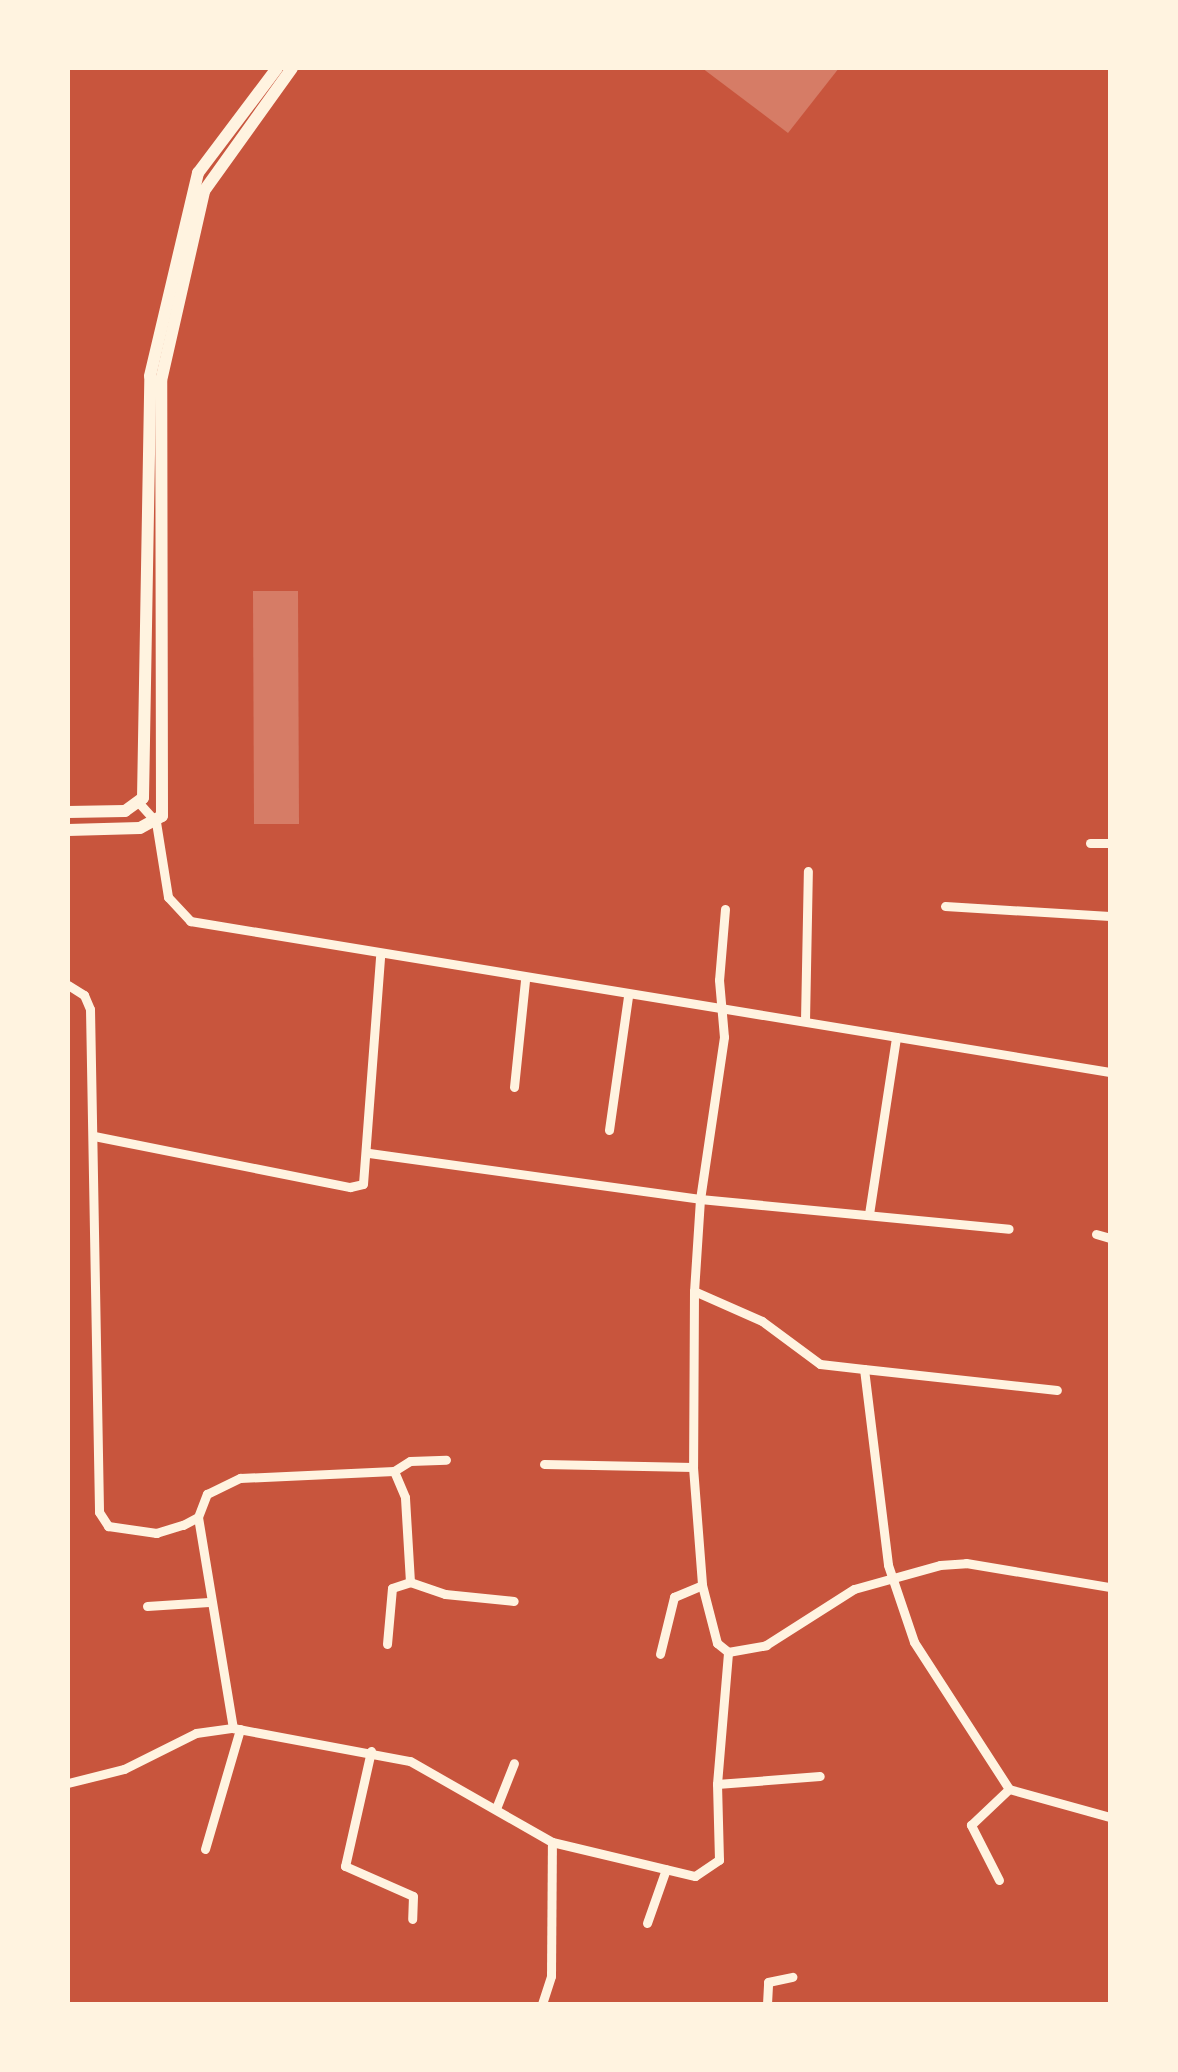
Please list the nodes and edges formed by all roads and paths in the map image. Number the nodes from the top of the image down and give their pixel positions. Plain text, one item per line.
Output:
1 (277, 68) edge
2 (292, 68) edge
3 (204, 176) junction
4 (152, 416) junction
5 (135, 806) junction
6 (68, 812) edge
7 (156, 822) junction
8 (68, 830) edge
9 (1090, 843) dead end
10 (1110, 843) edge
11 (808, 871) dead end
12 (945, 906) dead end
13 (724, 909) dead end
14 (1110, 916) edge
15 (380, 957) junction
16 (526, 980) junction
17 (68, 985) edge
18 (628, 997) junction
19 (724, 1012) junction
20 (806, 1021) junction
21 (896, 1037) junction
22 (1110, 1072) edge
23 (514, 1086) dead end
24 (609, 1130) dead end
25 (94, 1136) junction
26 (369, 1153) junction
27 (700, 1199) junction
28 (869, 1214) junction
29 (1009, 1229) dead end
30 (1096, 1234) dead end
31 (1110, 1238) edge
32 (694, 1290) junction
33 (864, 1369) junction
34 (1056, 1390) dead end
35 (446, 1460) dead end
36 (544, 1464) dead end
37 (693, 1467) junction
38 (394, 1470) junction
39 (198, 1517) junction
40 (891, 1578) junction
41 (410, 1582) junction
42 (702, 1585) junction
43 (1110, 1587) edge
44 (514, 1600) dead end
45 (209, 1602) junction
46 (146, 1606) dead end
47 (388, 1644) dead end
48 (728, 1652) junction
49 (660, 1654) dead end
50 (236, 1729) junction
51 (371, 1751) junction
52 (514, 1763) dead end
53 (820, 1776) dead end
54 (68, 1784) edge
55 (717, 1784) junction
56 (1009, 1789) junction
57 (497, 1806) junction
58 (1110, 1817) edge
59 (552, 1842) junction
60 (205, 1848) dead end
61 (666, 1869) junction
62 (999, 1880) dead end
63 (412, 1919) dead end
64 (647, 1922) dead end
65 (792, 1977) dead end
66 (542, 2004) edge
67 (766, 2004) edge

1 - 3 main road
2 - 3 main road
3 - 4 main road
4 - 5 main road
4 - 7 main road
5 - 6 main road
5 - 7 street
7 - 8 main road
7 - 15 street
9 - 10 street
11 - 20 street
12 - 14 street
13 - 19 street
15 - 16 street
15 - 26 street
16 - 18 street
16 - 23 street
17 - 25 street
18 - 19 street
18 - 24 street
19 - 20 street
19 - 27 street
20 - 21 street
21 - 22 street
21 - 28 street
25 - 26 street
25 - 39 street
26 - 27 street
27 - 28 street
27 - 32 street
28 - 29 street
30 - 31 street
32 - 33 street
32 - 37 street
33 - 34 street
33 - 40 street
35 - 38 street
36 - 37 street
37 - 42 street
38 - 39 street
38 - 41 street
39 - 45 street
40 - 43 street
40 - 48 street
40 - 56 street
41 - 44 street
41 - 47 street
42 - 48 street
42 - 49 street
45 - 46 street
45 - 50 street
48 - 55 street
50 - 51 street
50 - 54 street
50 - 60 street
51 - 57 street
51 - 63 street
52 - 57 street
53 - 55 street
55 - 61 street
56 - 58 street
56 - 62 street
57 - 59 street
59 - 61 street
59 - 66 street
61 - 64 street
65 - 67 street

